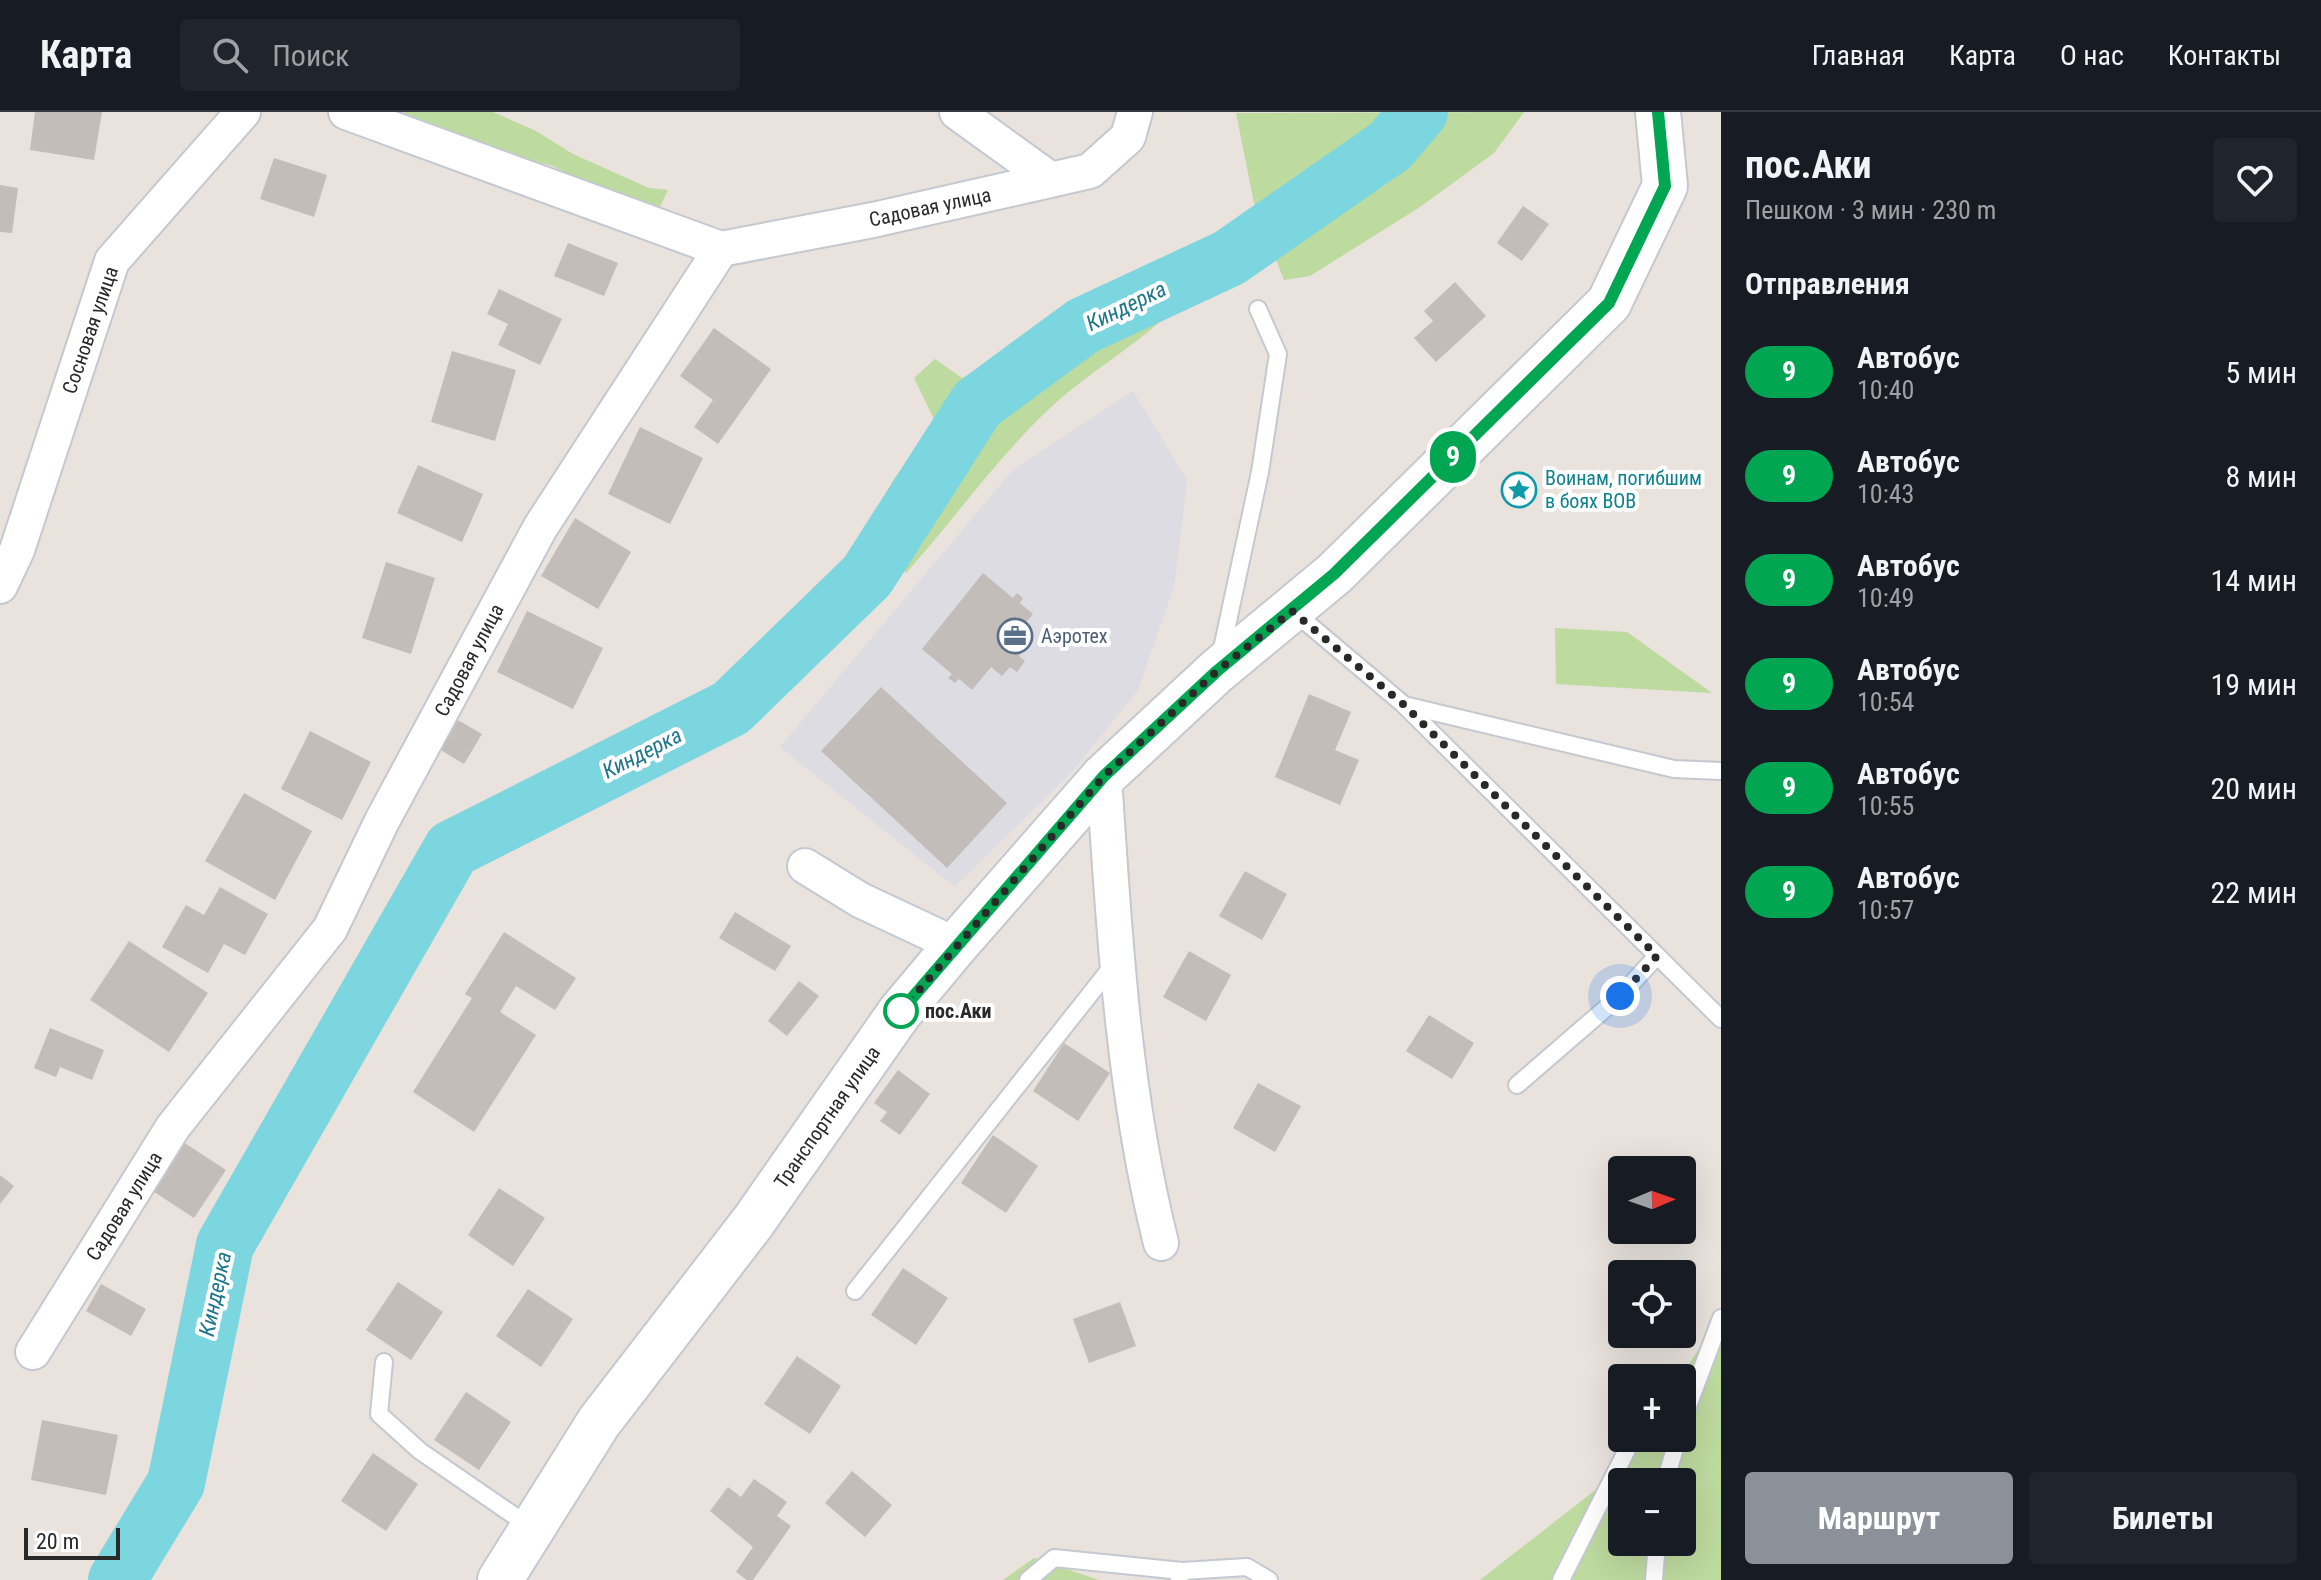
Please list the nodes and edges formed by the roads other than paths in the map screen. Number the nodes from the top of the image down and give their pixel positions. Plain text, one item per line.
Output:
1 (243, 112) edge
2 (346, 112) edge
3 (957, 112) edge
4 (1135, 112) edge
5 (1658, 112) edge
6 (1051, 180) junction
7 (721, 249) junction
8 (1258, 309) dead end
9 (0, 586) edge
10 (1292, 611) junction
11 (1217, 671) junction
12 (1403, 704) junction
13 (1721, 771) edge
14 (1104, 776) junction
15 (805, 866) dead end
16 (956, 945) junction
17 (1657, 956) junction
18 (1117, 959) junction
19 (1721, 1019) edge
20 (1517, 1085) dead end
21 (1161, 1243) dead end
22 (855, 1291) dead end
23 (1721, 1318) edge
24 (33, 1352) dead end
25 (384, 1362) dead end
26 (1696, 1383) edge
27 (1626, 1452) edge
28 (532, 1528) junction
29 (1656, 1556) edge
30 (1180, 1576) edge
31 (500, 1580) edge
32 (1028, 1580) edge
33 (1269, 1580) edge
34 (1561, 1580) edge
35 (1654, 1580) edge

1 - 9 street, Сосновая улица
2 - 7 street
3 - 6 street
4 - 6 street, Садовая улица
5 - 10 street, Транспортная улица
6 - 7 street, Садовая улица
7 - 24 street, Садовая улица
8 - 11 lane
10 - 11 street, Транспортная улица
10 - 12 lane
11 - 14 street, Транспортная улица
12 - 13 lane
12 - 17 lane
14 - 16 street, Транспортная улица
14 - 18 street
15 - 16 street
16 - 28 street, Транспортная улица
17 - 19 lane
17 - 20 lane
18 - 21 street
18 - 22 lane
23 - 26 lane
25 - 28 lane
27 - 34 lane
28 - 31 street, Транспортная улица
29 - 35 lane
30 - 32 lane
30 - 33 lane

